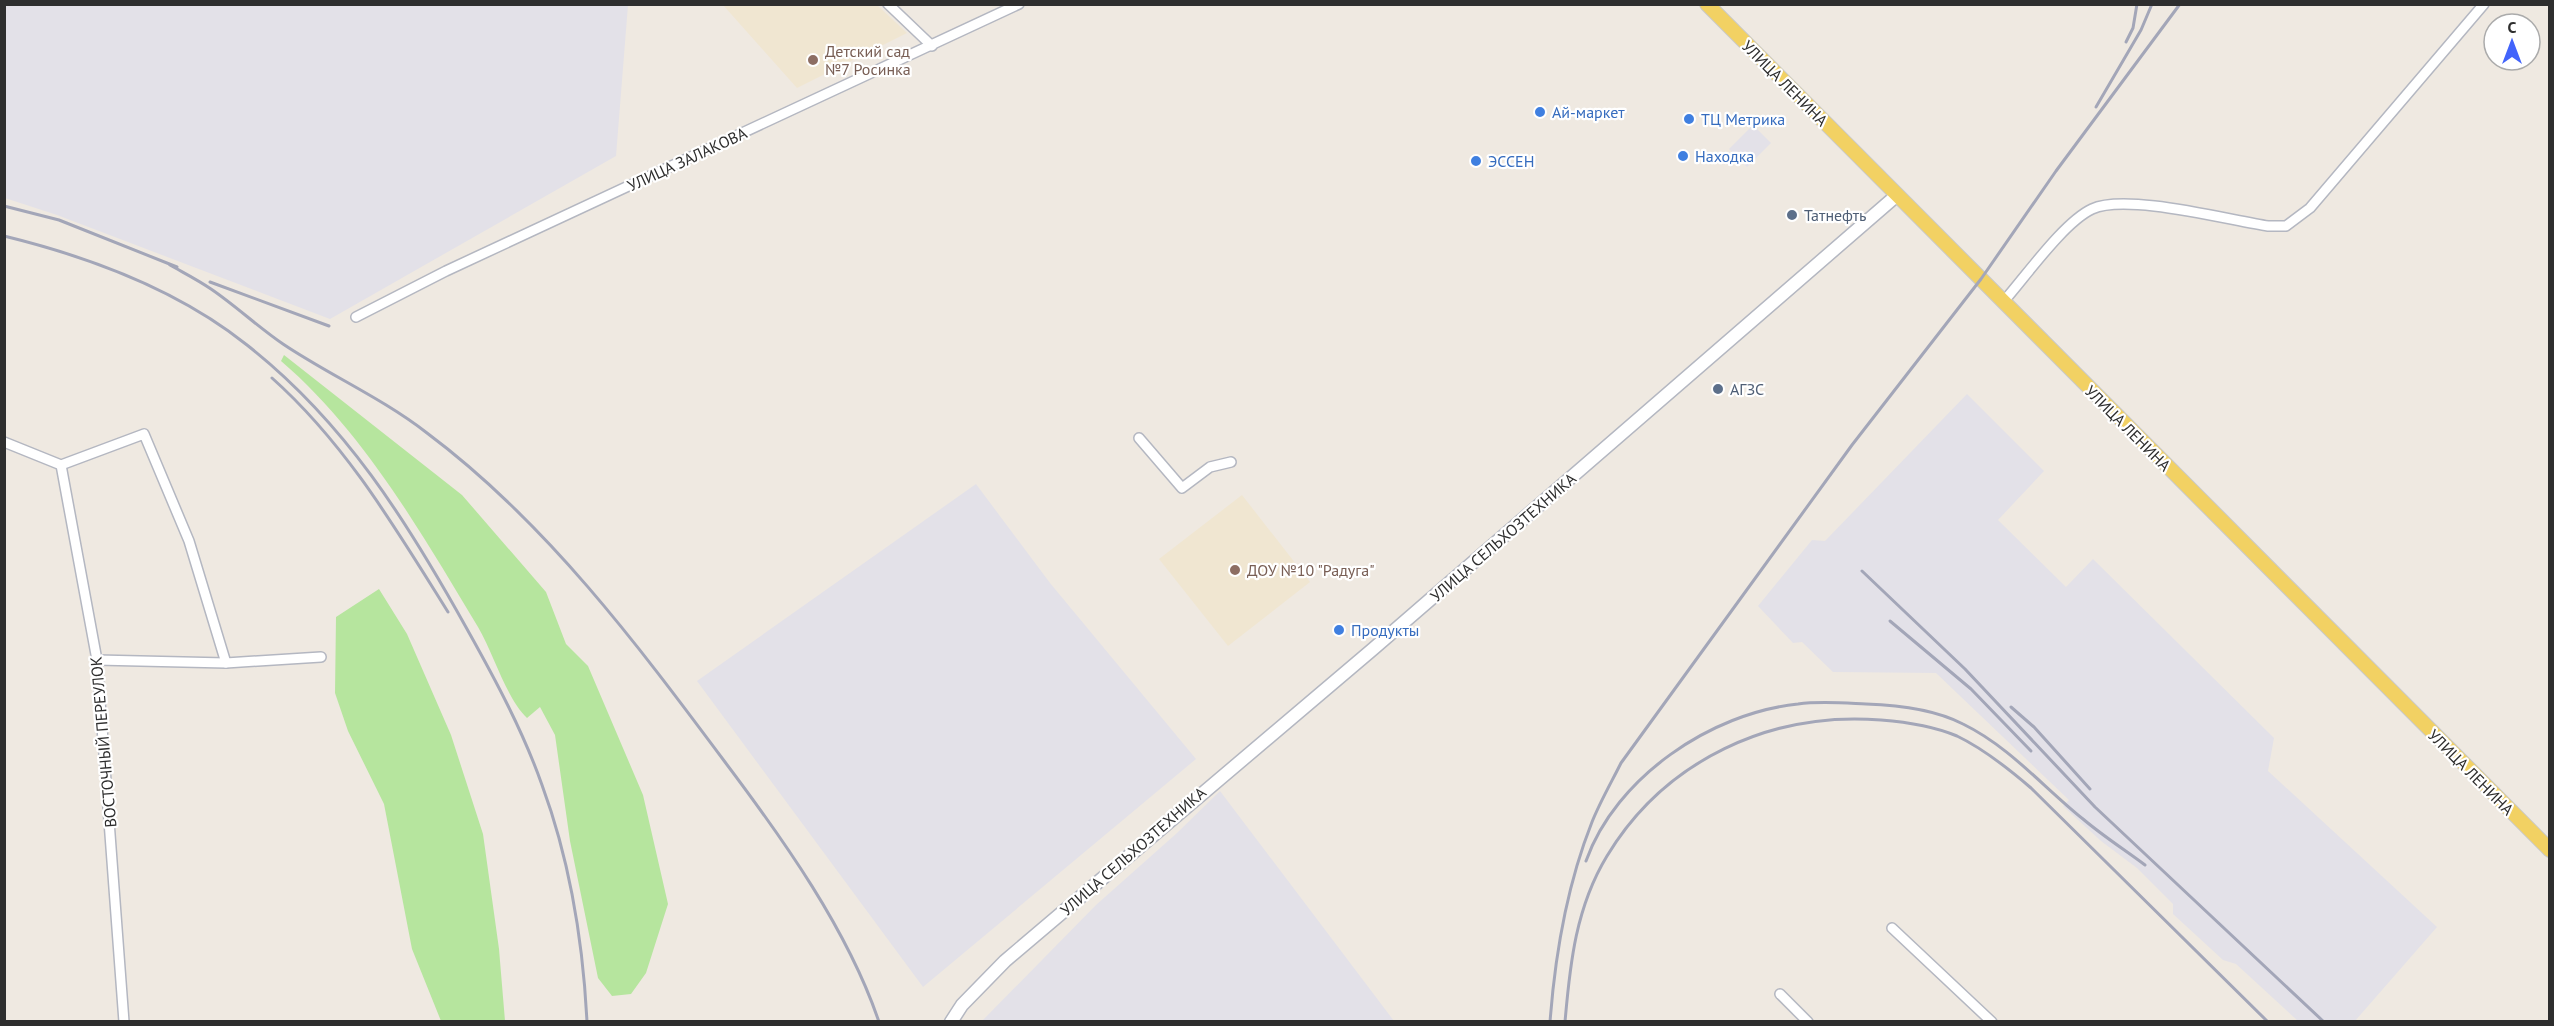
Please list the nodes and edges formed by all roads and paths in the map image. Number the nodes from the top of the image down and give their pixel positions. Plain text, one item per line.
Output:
1 (888, 4) edge
2 (1019, 4) edge
3 (1707, 4) edge
4 (2484, 4) edge
5 (932, 46) junction
6 (1896, 196) junction
7 (2004, 301) junction
8 (356, 317) dead end
9 (1138, 438) dead end
10 (4, 442) edge
11 (1231, 462) dead end
12 (61, 465) junction
13 (321, 657) dead end
14 (97, 660) junction
15 (225, 663) junction
16 (2550, 850) edge
17 (1892, 928) dead end
18 (1780, 994) dead end
19 (124, 1022) edge
20 (951, 1022) edge
21 (1808, 1022) edge
22 (1992, 1022) edge

1 - 5 street
2 - 5 street, УЛИЦА ЗАЛАКОВА
3 - 6 main road, УЛИЦА ЛЕНИНА
4 - 7 street
5 - 8 street, УЛИЦА ЗАЛАКОВА
6 - 7 main road, УЛИЦА ЛЕНИНА
6 - 20 street, УЛИЦА СЕЛЬХОЗТЕХНИКА
7 - 16 main road, УЛИЦА ЛЕНИНА
9 - 11 street
10 - 12 street
12 - 14 street, ВОСТОЧНЫЙ ПЕРЕУЛОК
12 - 15 street
13 - 15 street
14 - 15 street
14 - 19 street, ВОСТОЧНЫЙ ПЕРЕУЛОК
17 - 22 street
18 - 21 street

